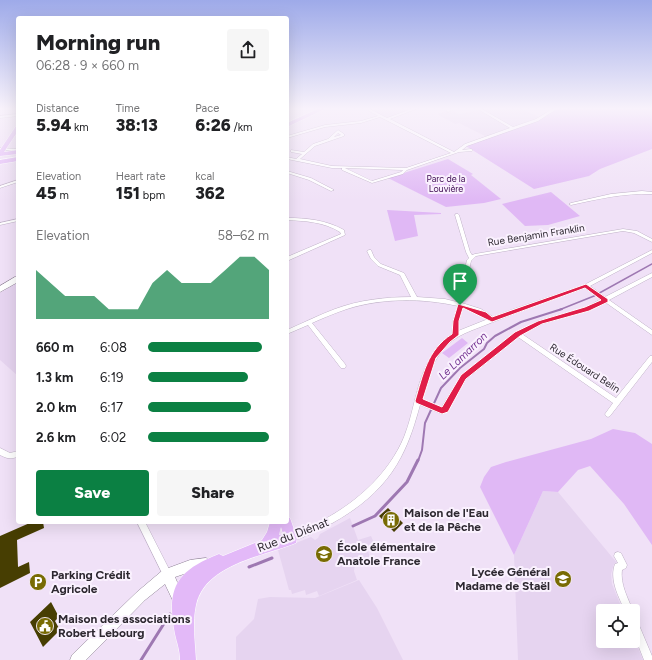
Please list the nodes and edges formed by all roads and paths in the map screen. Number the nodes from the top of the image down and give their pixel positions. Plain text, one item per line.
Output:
1 (8, 139) edge
2 (330, 139) dead end
3 (426, 139) edge
4 (484, 139) edge
5 (471, 150) dead end
6 (292, 151) dead end
7 (459, 151) junction
8 (1, 153) edge
9 (304, 153) junction
10 (454, 153) junction
11 (16, 154) edge
12 (16, 154) edge
13 (289, 158) edge
14 (297, 160) junction
15 (341, 168) junction
16 (406, 169) junction
17 (289, 173) edge
18 (16, 182) edge
19 (0, 187) edge
20 (332, 190) dead end
21 (652, 193) edge
22 (571, 204) dead end
23 (457, 215) dead end
24 (289, 219) edge
25 (16, 220) edge
26 (0, 224) edge
27 (652, 241) edge
28 (369, 251) dead end
29 (652, 251) edge
30 (471, 257) junction
31 (289, 258) edge
32 (652, 275) edge
33 (16, 281) edge
34 (586, 286) junction
35 (0, 289) edge
36 (415, 299) junction
37 (606, 300) junction
38 (460, 305) junction
39 (492, 319) junction
40 (309, 323) junction
41 (289, 331) edge
42 (652, 333) edge
43 (518, 334) junction
44 (455, 335) junction
45 (652, 358) edge
46 (343, 366) dead end
47 (418, 401) junction
48 (617, 402) junction
49 (608, 414) dead end
50 (0, 451) edge
51 (16, 454) edge
52 (142, 524) edge
53 (276, 524) edge
54 (287, 524) edge
55 (291, 538) junction
56 (266, 546) junction
57 (618, 556) dead end
58 (234, 558) junction
59 (213, 563) junction
60 (167, 574) junction
61 (197, 578) junction
62 (178, 600) junction
63 (626, 604) edge
64 (640, 638) edge
65 (77, 660) edge
66 (188, 660) edge
67 (649, 660) edge

1 - 8 main road
2 - 9 street
3 - 10 street
4 - 7 street
5 - 7 street
6 - 9 street
7 - 10 street
8 - 11 main road
8 - 12 main road
9 - 14 street
10 - 16 street
13 - 14 street
14 - 15 street
15 - 16 street
15 - 16 street
17 - 20 street
18 - 19 street
21 - 22 street
23 - 30 street
24 - 31 street
25 - 26 street
27 - 30 street, Rue Benjamin Franklin
28 - 36 street
29 - 34 street, Rue du Diénat
30 - 38 street
32 - 37 street
33 - 35 main road
34 - 37 street
34 - 39 street, Rue du Diénat
36 - 38 street
36 - 40 street
37 - 42 street
37 - 43 street
38 - 39 street
38 - 44 street
39 - 44 street, Rue du Diénat
40 - 41 street
40 - 46 street
43 - 47 street
43 - 48 street, Rue Édouard Belin
44 - 47 street, Rue du Diénat
45 - 48 street, Rue Édouard Belin
47 - 55 street, Rue du Diénat
48 - 49 street
50 - 51 street
52 - 60 street
53 - 56 main road
54 - 55 main road
55 - 56 main road, Rue du Diénat
56 - 58 main road, Rue du Diénat
57 - 63 street
58 - 59 main road, Rue du Diénat
58 - 61 main road, Rue du Diénat
59 - 60 main road
59 - 61 main road, Rue du Diénat
60 - 62 main road
60 - 65 main road
61 - 62 main road
61 - 66 main road
62 - 66 main road
64 - 67 street

